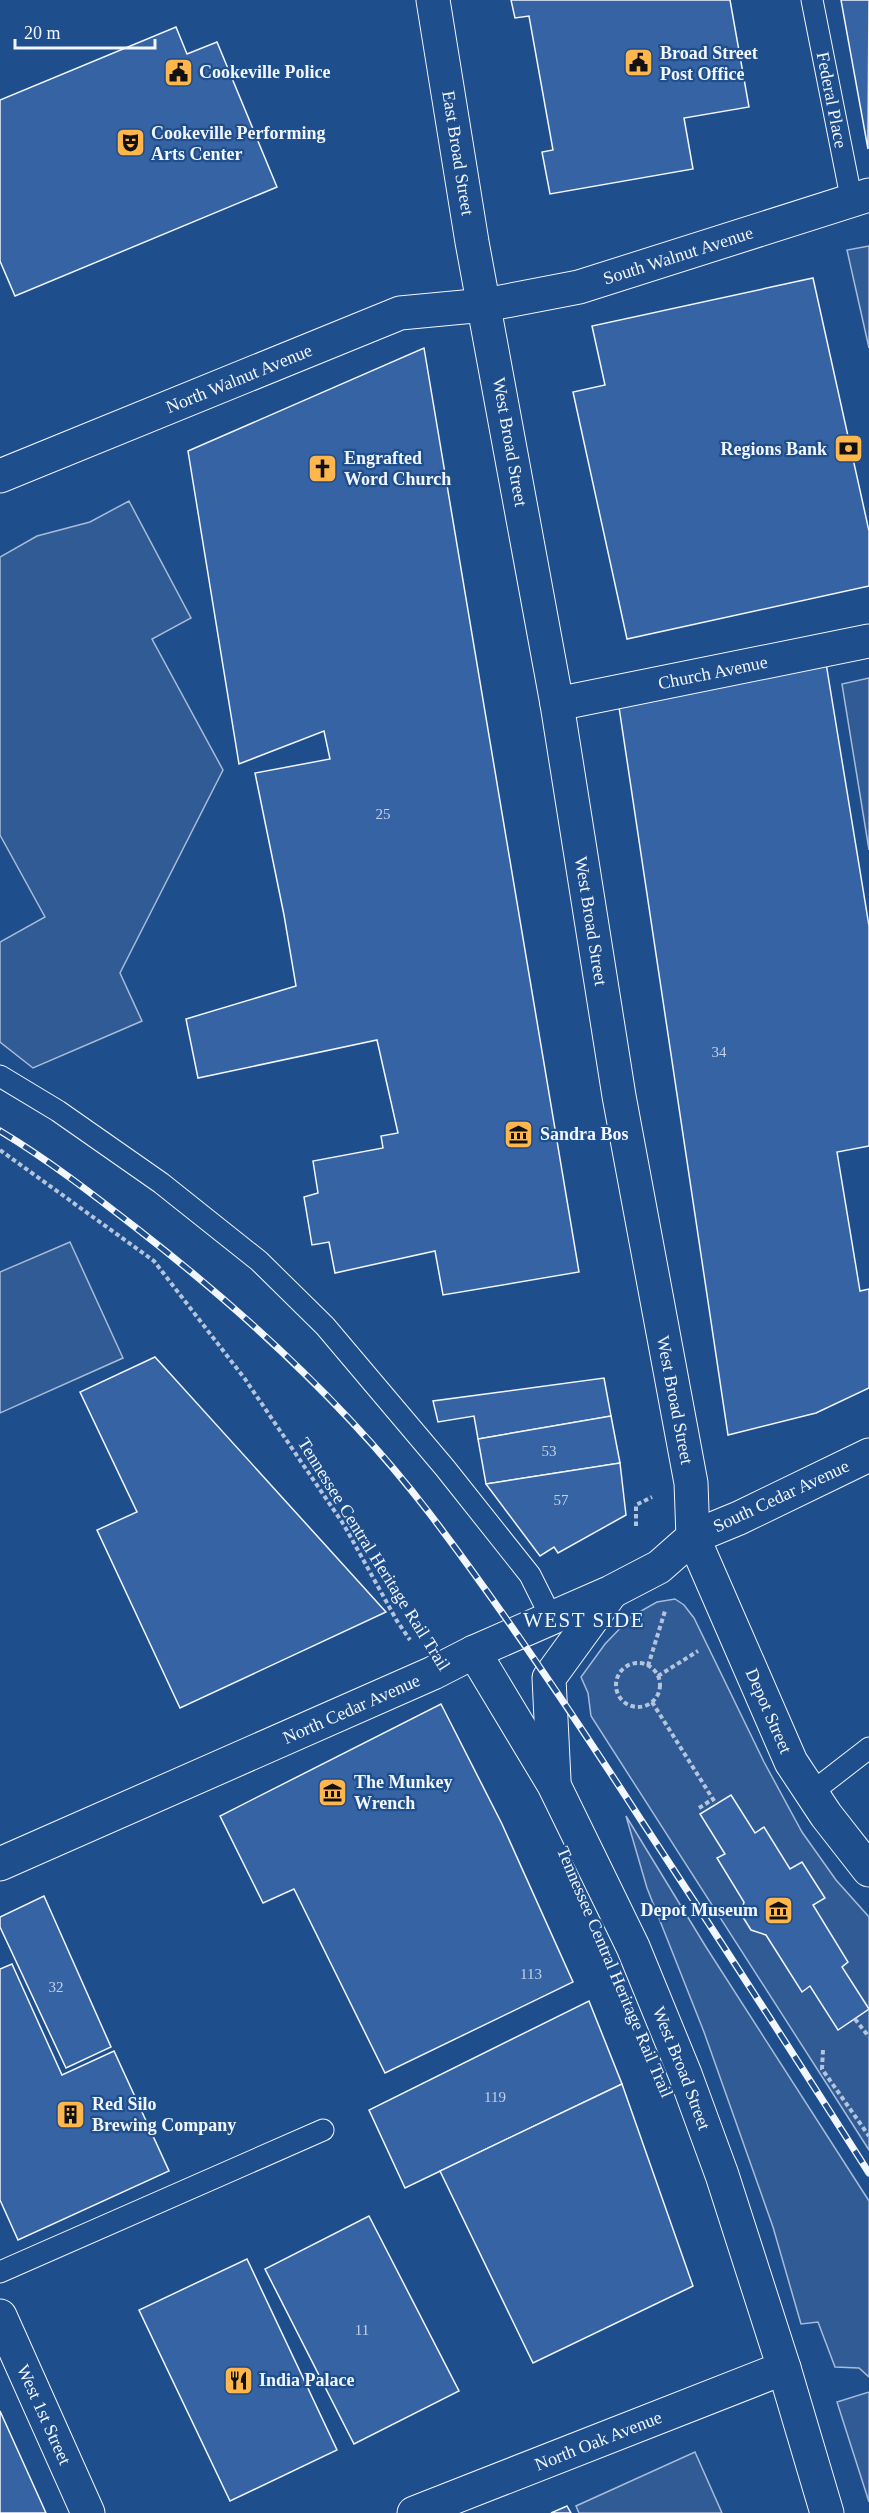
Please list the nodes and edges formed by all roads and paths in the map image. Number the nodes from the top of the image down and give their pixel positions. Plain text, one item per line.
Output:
1 (433, 0) edge
2 (812, 0) edge
3 (860, 198) edge
4 (484, 305) junction
5 (0, 476) edge
6 (869, 640) edge
7 (557, 704) junction
8 (0, 1076) edge
9 (0, 1150) edge
10 (869, 1455) edge
11 (636, 1505) dead end
12 (636, 1526) dead end
13 (693, 1537) junction
14 (611, 1592) junction
15 (667, 1606) dead end
16 (552, 1619) junction
17 (707, 1645) dead end
18 (474, 1652) junction
19 (648, 1666) junction
20 (433, 1673) junction
21 (658, 1676) junction
22 (652, 1702) junction
23 (869, 1748) edge
24 (554, 1785) junction
25 (811, 1792) junction
26 (699, 1808) dead end
27 (0, 1864) edge
28 (869, 1869) edge
29 (855, 2019) dead end
30 (869, 2037) edge
31 (823, 2050) dead end
32 (323, 2130) dead end
33 (869, 2136) edge
34 (0, 2272) edge
35 (0, 2316) edge
36 (784, 2368) junction
37 (88, 2513) edge
38 (414, 2513) edge
39 (827, 2513) edge

1 - 4 street, East Broad Street
2 - 3 lane, Federal Place
3 - 4 street, South Walnut Avenue
4 - 5 street, North Walnut Avenue
4 - 7 street, West Broad Street
6 - 7 street, Church Avenue
7 - 13 street, West Broad Street
8 - 16 lane
9 - 20 path, Tennessee Central Heritage Rail Trail
10 - 13 street, South Cedar Avenue
11 - 12 path
13 - 14 street, North Cedar Avenue
13 - 25 street, Depot Street
14 - 16 street, North Cedar Avenue
14 - 24 street
15 - 19 path
16 - 18 street, North Cedar Avenue
17 - 21 path
18 - 20 street, North Cedar Avenue
18 - 24 street, West Broad Street
19 - 21 path
19 - 22 path
20 - 27 street, North Cedar Avenue
21 - 22 path
22 - 26 path
23 - 25 lane
24 - 36 street, West Broad Street
25 - 28 street, Depot Street
29 - 30 path
31 - 33 path
32 - 34 lane
35 - 37 street, West 1st Street
36 - 38 street, North Oak Avenue
36 - 39 street, West Broad Street

